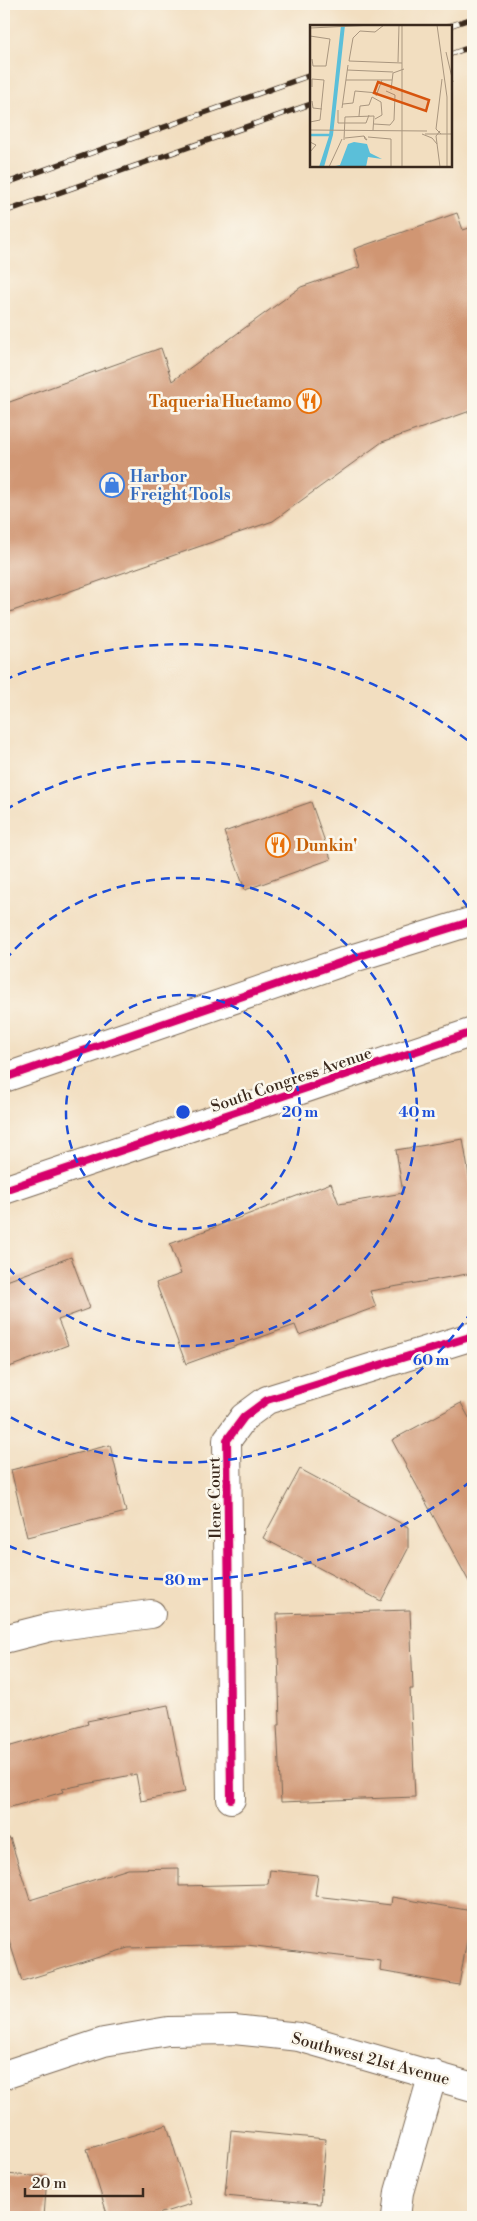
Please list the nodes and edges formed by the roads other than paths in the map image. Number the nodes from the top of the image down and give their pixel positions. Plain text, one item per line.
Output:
1 (473, 921) edge
2 (473, 1032) edge
3 (4, 1078) edge
4 (4, 1190) edge
5 (473, 1336) edge
6 (151, 1614) dead end
7 (4, 1639) edge
8 (231, 1799) dead end
9 (433, 2074) junction
10 (4, 2075) edge
11 (473, 2087) edge
12 (396, 2217) edge

1 - 3 street
2 - 4 street, South Congress Avenue
5 - 8 street, Ilene Court
6 - 7 street
9 - 10 street, Southwest 21st Avenue
9 - 11 street, Southwest 21st Avenue
9 - 12 street

